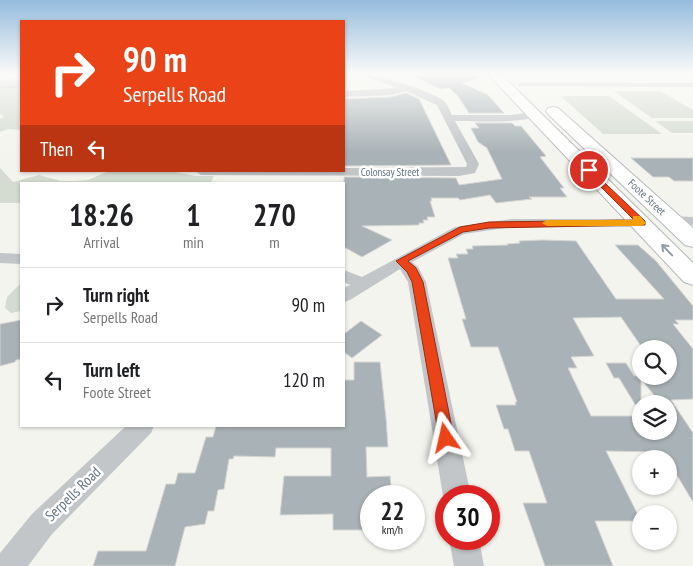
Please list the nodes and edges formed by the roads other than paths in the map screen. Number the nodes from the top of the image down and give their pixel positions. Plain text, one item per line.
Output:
1 (438, 100) edge
2 (529, 100) edge
3 (532, 100) edge
4 (536, 107) junction
5 (450, 118) junction
6 (561, 119) junction
7 (300, 172) edge
8 (601, 182) junction
9 (631, 182) junction
10 (671, 220) junction
11 (642, 223) junction
12 (692, 233) edge
13 (0, 258) edge
14 (20, 259) edge
15 (401, 261) junction
16 (345, 276) edge
17 (693, 277) edge
18 (362, 284) junction
19 (345, 295) edge
20 (141, 427) edge
21 (454, 485) edge
22 (466, 550) edge
23 (9, 566) edge
24 (469, 566) edge

1 - 5 street
2 - 4 main road, Foote Street
3 - 4 main road, Foote Street
4 - 5 street
4 - 6 main road, Foote Street
4 - 6 street
4 - 8 main road, Foote Street
5 - 7 street, Colonsay Street
6 - 9 main road, Foote Street
8 - 9 main road
8 - 11 main road, Foote Street
9 - 10 main road, Foote Street
10 - 11 main road
10 - 12 main road, Foote Street
11 - 15 street
17 -> 11 main road, Foote Street
13 - 14 street
15 - 18 street
15 - 21 street
16 - 18 street
18 - 19 street
20 - 23 street, Serpells Road
22 - 24 street

